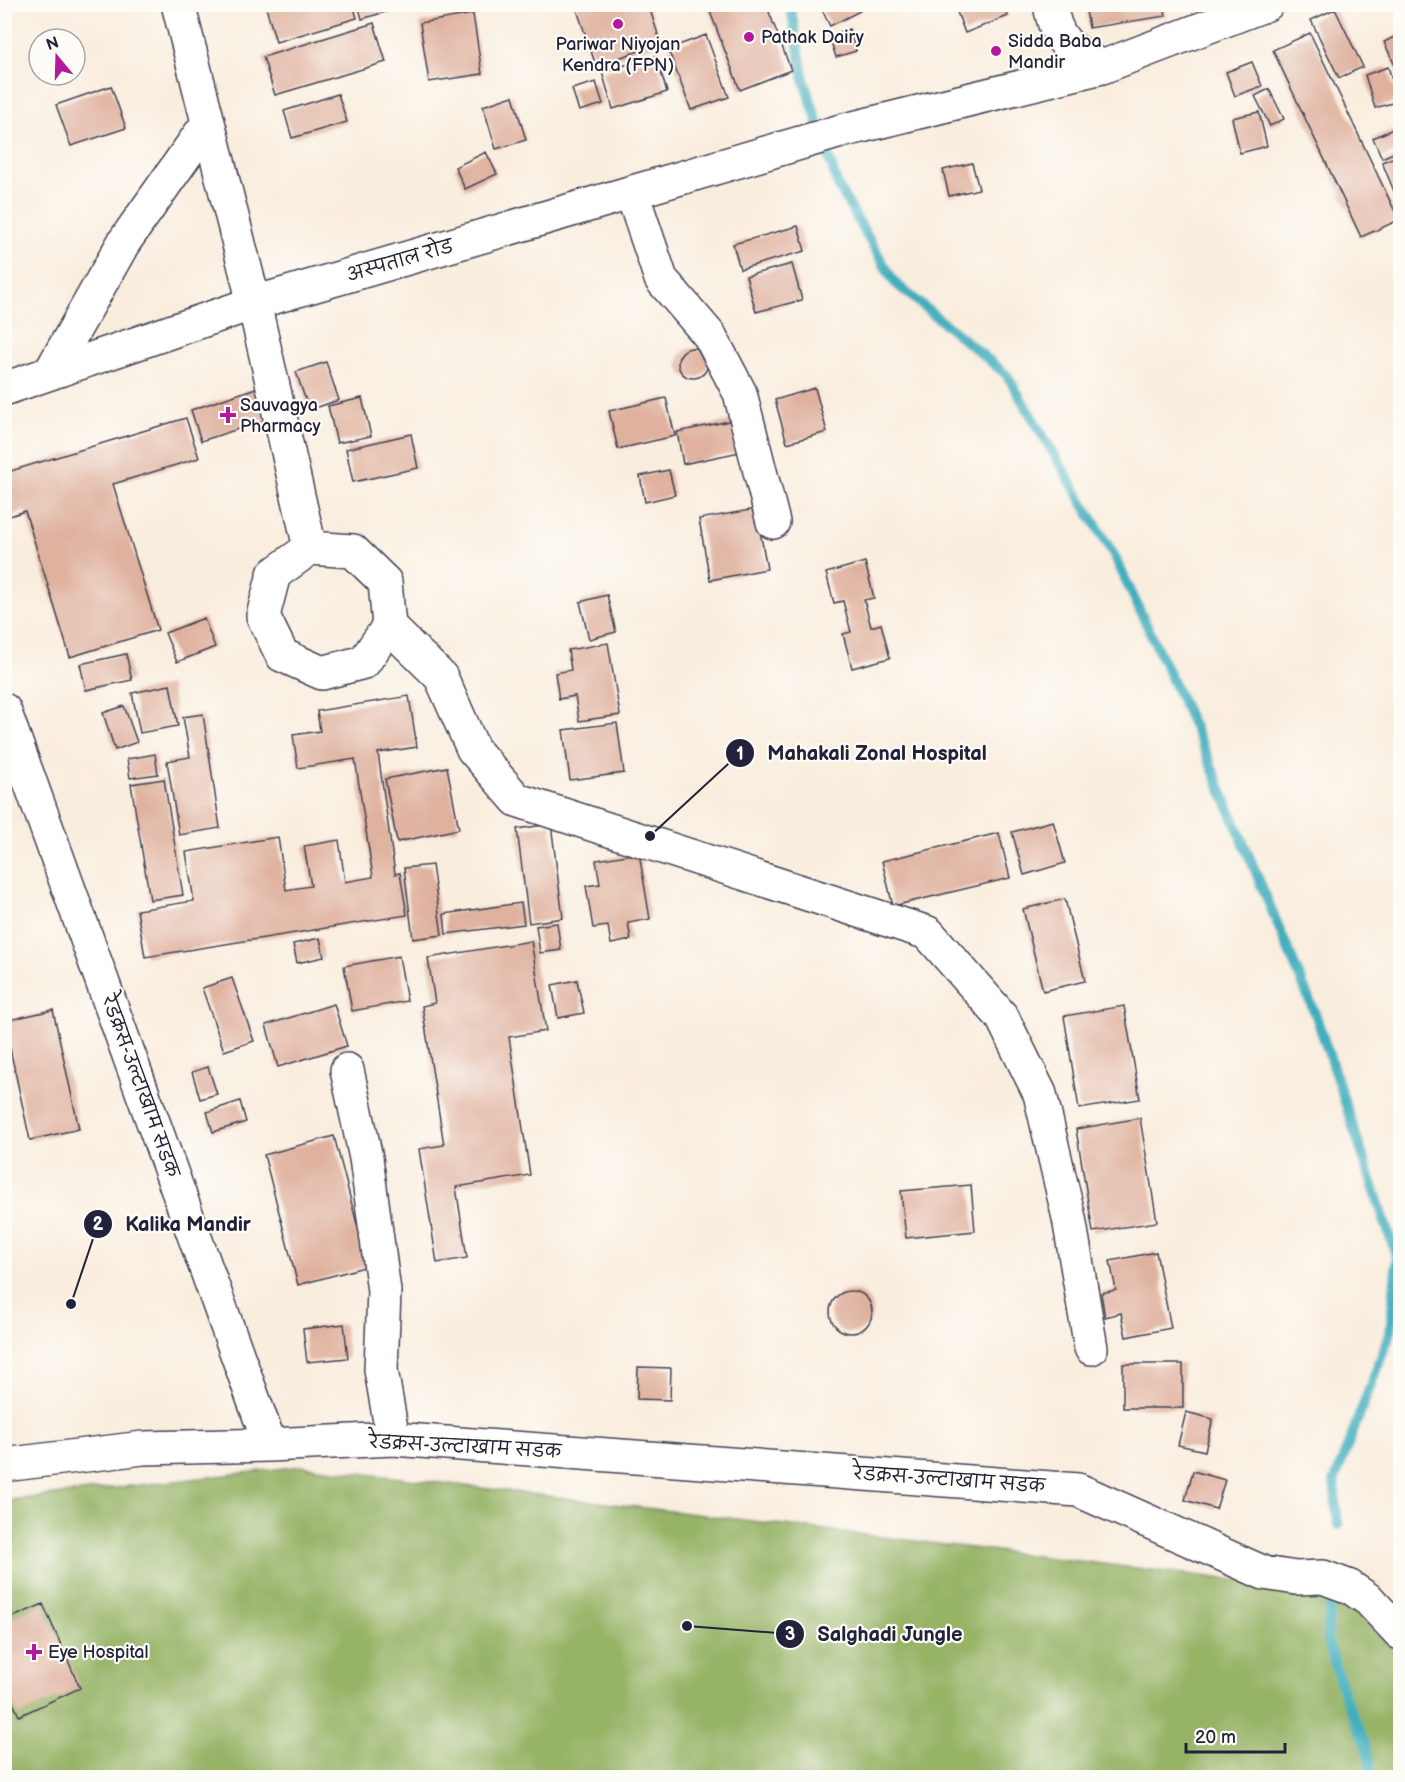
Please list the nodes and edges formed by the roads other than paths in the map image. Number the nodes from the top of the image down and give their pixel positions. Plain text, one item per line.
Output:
1 (178, 4) edge
2 (1050, 4) edge
3 (1267, 4) edge
4 (1102, 67) junction
5 (208, 123) junction
6 (632, 193) junction
7 (254, 303) junction
8 (50, 373) junction
9 (4, 389) edge
10 (773, 522) dead end
11 (310, 548) junction
12 (389, 626) junction
13 (4, 710) edge
14 (347, 1070) dead end
15 (1091, 1348) dead end
16 (393, 1439) junction
17 (270, 1445) junction
18 (4, 1465) edge
19 (1401, 1633) edge

1 - 5 street
2 - 4 street
3 - 4 street, अस्पताल रोड
4 - 6 street, अस्पताल रोड
5 - 7 street
5 - 8 street
6 - 7 street, अस्पताल रोड
6 - 10 street
7 - 8 street, अस्पताल रोड
7 - 11 street
8 - 9 street, अस्पताल रोड
11 - 12 street
11 - 12 street
12 - 15 street
13 - 17 street, रेडक्रस-उल्टाखाम सडक
14 - 16 street
16 - 17 street, रेडक्रस-उल्टाखाम सडक
16 - 19 street, रेडक्रस-उल्टाखाम सडक
17 - 18 street

